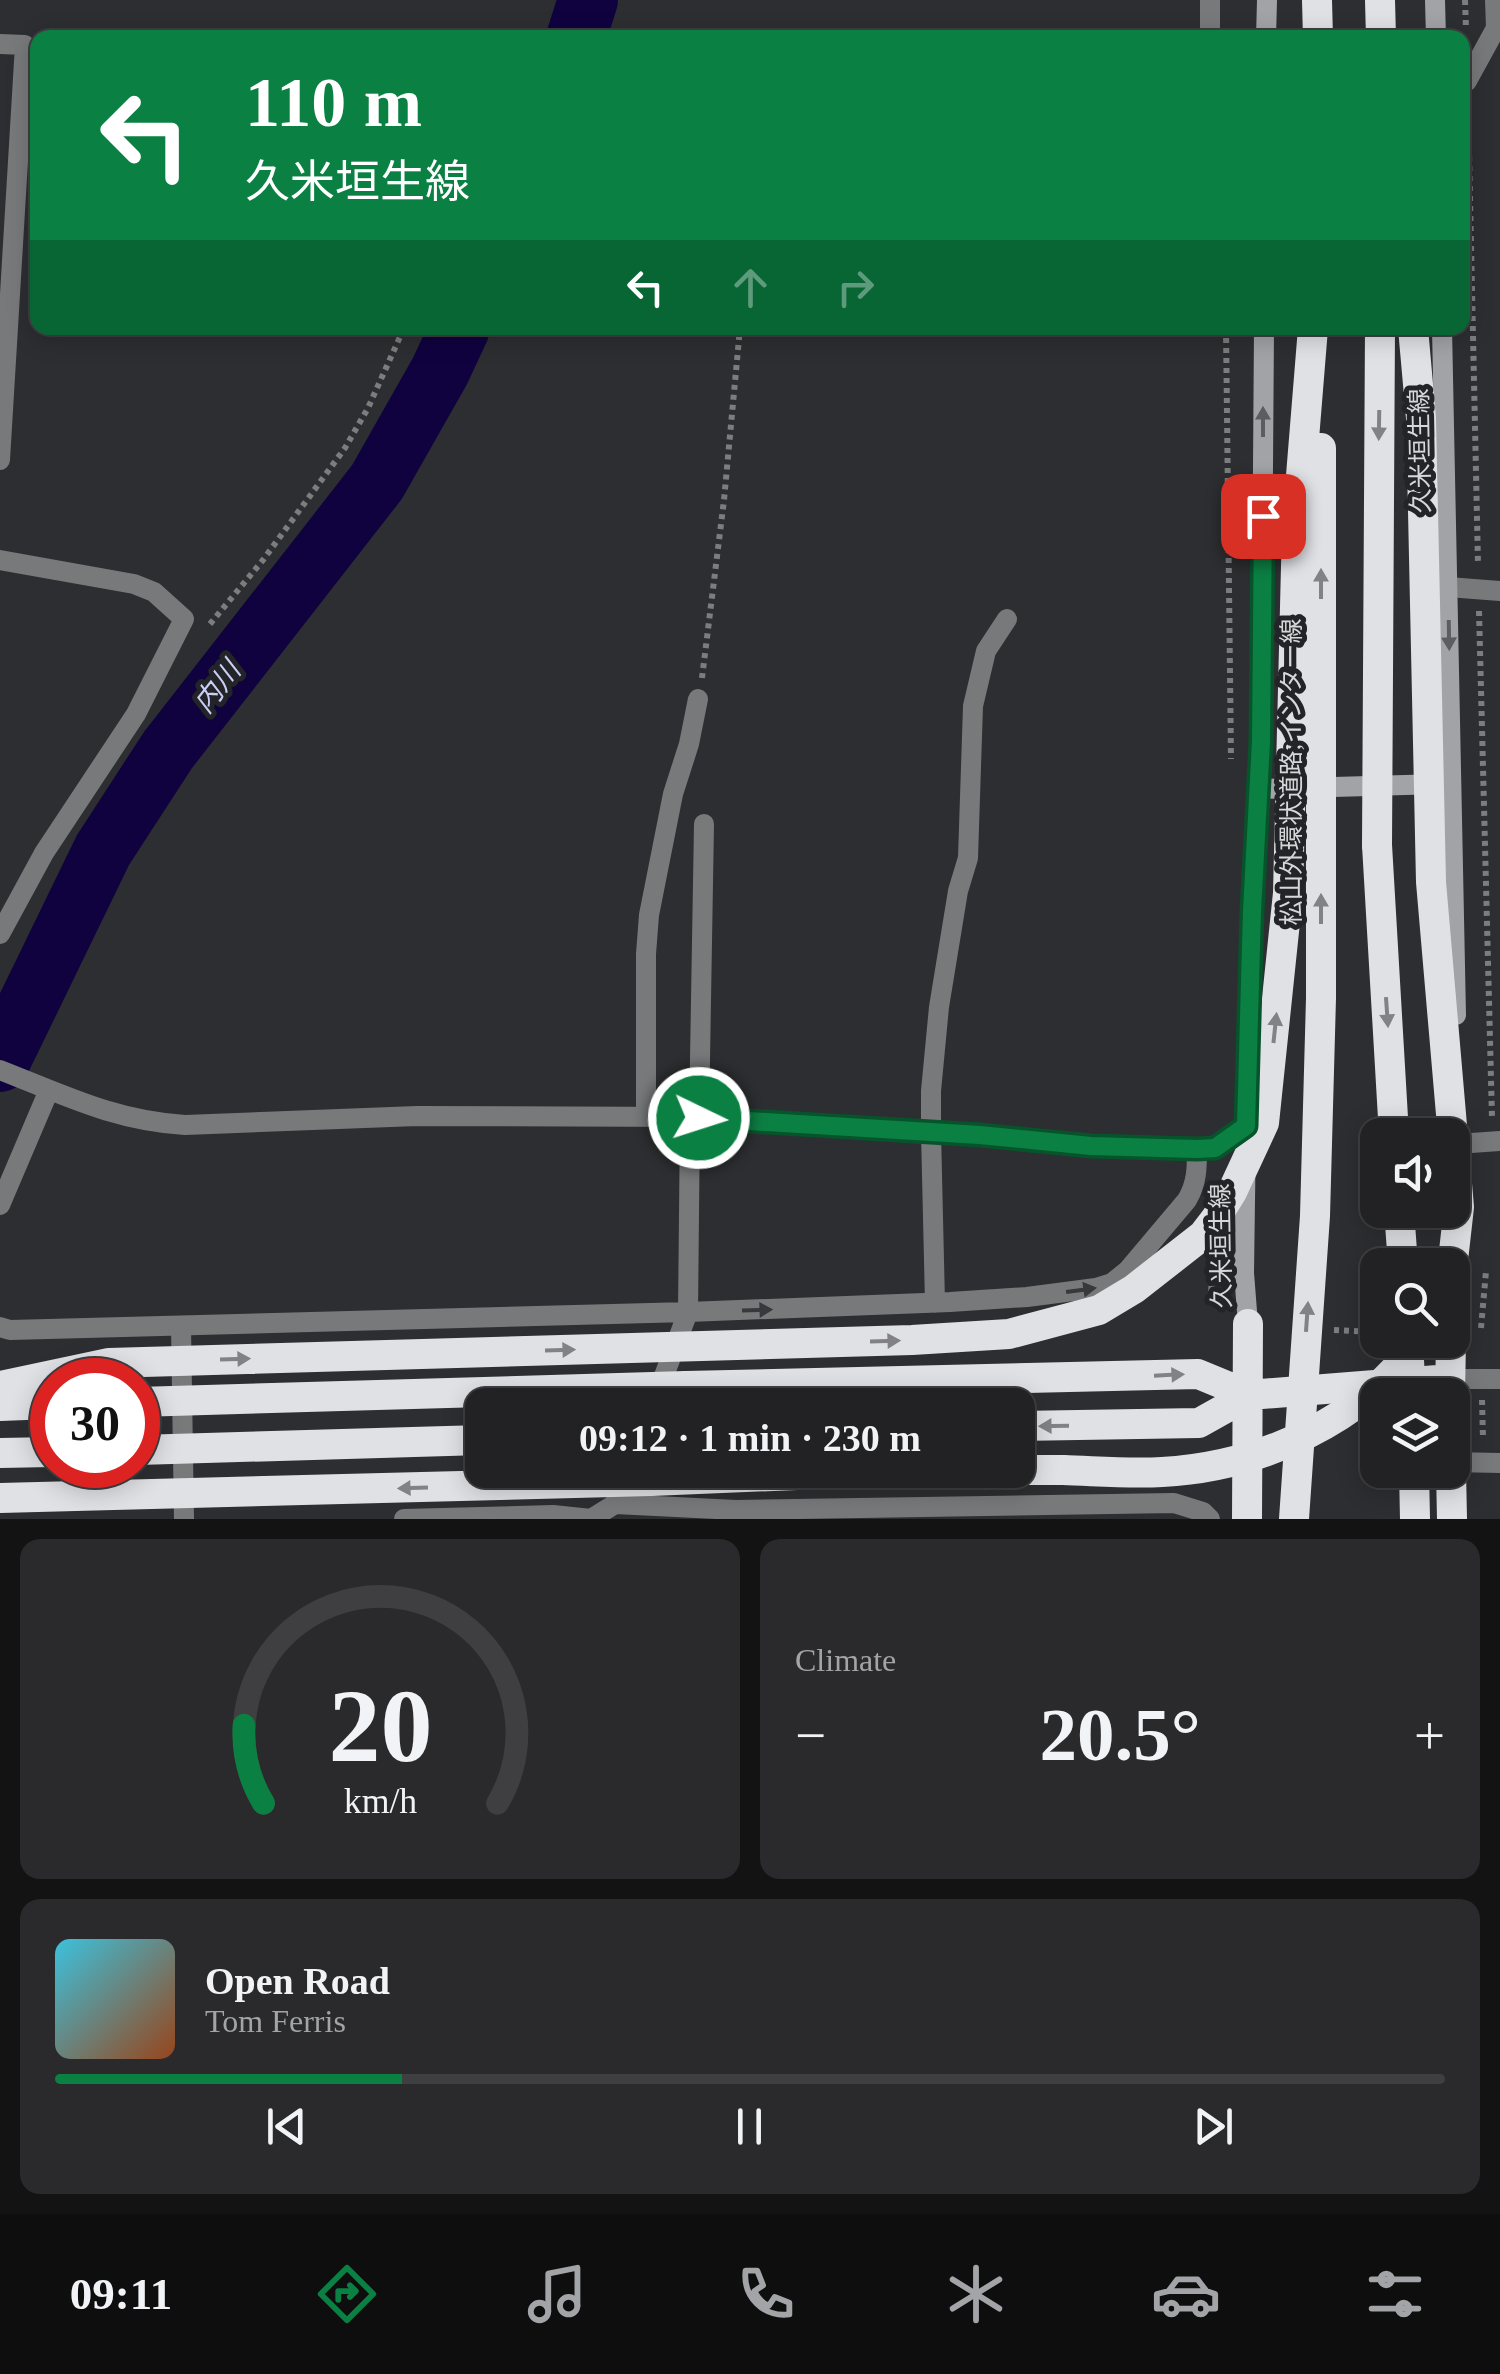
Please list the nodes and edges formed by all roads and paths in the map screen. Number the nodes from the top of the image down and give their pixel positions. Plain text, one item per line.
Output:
1 (1210, 0) edge
2 (1267, 0) edge
3 (1317, 0) edge
4 (1380, 0) edge
5 (1435, 0) edge
6 (1496, 0) edge
7 (1498, 28) edge
8 (1210, 30) edge
9 (1266, 30) edge
10 (1318, 30) edge
11 (1381, 30) edge
12 (1436, 30) edge
13 (30, 43) edge
14 (0, 44) edge
15 (30, 75) edge
16 (1470, 77) edge
17 (28, 139) edge
18 (401, 335) edge
19 (739, 335) edge
20 (1226, 335) edge
21 (1264, 335) edge
22 (1312, 335) edge
23 (1321, 335) edge
24 (1380, 335) edge
25 (1414, 335) edge
26 (1442, 335) edge
27 (0, 460) edge
28 (0, 560) edge
29 (1448, 588) junction
30 (1500, 591) edge
31 (1008, 619) dead end
32 (207, 628) dead end
33 (698, 698) joint
34 (1231, 772) dead end
35 (1453, 784) junction
36 (1258, 789) junction
37 (704, 824) dead end
38 (0, 934) edge
39 (0, 1070) edge
40 (41, 1086) junction
41 (646, 1118) junction
42 (694, 1118) junction
43 (1393, 1118) edge
44 (1457, 1118) edge
45 (1246, 1126) junction
46 (931, 1132) junction
47 (1500, 1140) edge
48 (1470, 1143) edge
49 (1197, 1149) junction
50 (0, 1204) edge
51 (1455, 1248) edge
52 (1212, 1262) dead end
53 (1211, 1300) dead end
54 (935, 1303) junction
55 (688, 1312) junction
56 (1248, 1324) joint
57 (182, 1326) junction
58 (0, 1327) edge
59 (1406, 1358) edge
60 (1500, 1379) edge
61 (1470, 1384) edge
62 (0, 1386) edge
63 (659, 1388) edge
64 (1360, 1391) edge
65 (1249, 1395) junction
66 (160, 1401) edge
67 (30, 1405) edge
68 (0, 1406) edge
69 (1035, 1426) edge
70 (465, 1440) edge
71 (160, 1449) edge
72 (30, 1452) edge
73 (0, 1453) edge
74 (1470, 1462) edge
75 (1500, 1462) edge
76 (1035, 1470) edge
77 (465, 1486) edge
78 (621, 1488) edge
79 (1414, 1488) edge
80 (1451, 1488) edge
81 (0, 1498) edge
82 (615, 1504) junction
83 (184, 1519) edge
84 (404, 1519) edge
85 (591, 1519) edge
86 (1210, 1519) edge
87 (1247, 1519) edge
88 (1294, 1519) edge
89 (1415, 1519) edge
90 (1452, 1519) edge

1 - 8 street
2 - 9 main road
3 - 10 highway
4 - 11 highway
5 - 12 main road
6 - 7 street
7 - 16 street
13 - 14 street
15 - 17 street
17 - 27 street
18 - 32 path
19 - 33 path
20 - 34 path
36 -> 21 main road, 久米垣生線
62 -> 22 highway, bridge
88 -> 23 highway, 松山外環状道路;インター線, bridge
24 -> 43 highway, bridge
25 - 51 highway, bridge
26 - 29 main road, 久米垣生線
28 - 38 street
29 - 30 street
29 -> 35 main road, 久米垣生線
31 - 46 street
33 - 41 street
35 - 36 main road
35 - 44 main road, 久米垣生線
36 - 45 main road, 久米垣生線
37 - 42 street
39 - 40 street
40 - 41 street
40 - 50 street
41 - 42 street
42 - 46 street
42 - 55 street
45 - 49 street
45 - 56 main road, 久米垣生線
46 - 49 street
46 - 54 street
47 - 48 street
54 -> 49 street
52 - 53 path
55 -> 54 street
55 - 57 street
55 - 63 street
56 - 65 highway
57 - 58 street
57 - 83 street
59 - 76 highway, bridge
60 - 61 street
64 - 65 highway
66 -> 65 highway, bridge
65 -> 69 highway
65 - 87 highway
67 - 68 highway
70 - 71 highway, bridge
72 - 73 highway
74 - 75 street
77 -> 81 highway, bridge
78 - 82 street
79 - 89 highway
80 - 90 highway
82 - 85 street
82 - 86 street
84 - 85 street

